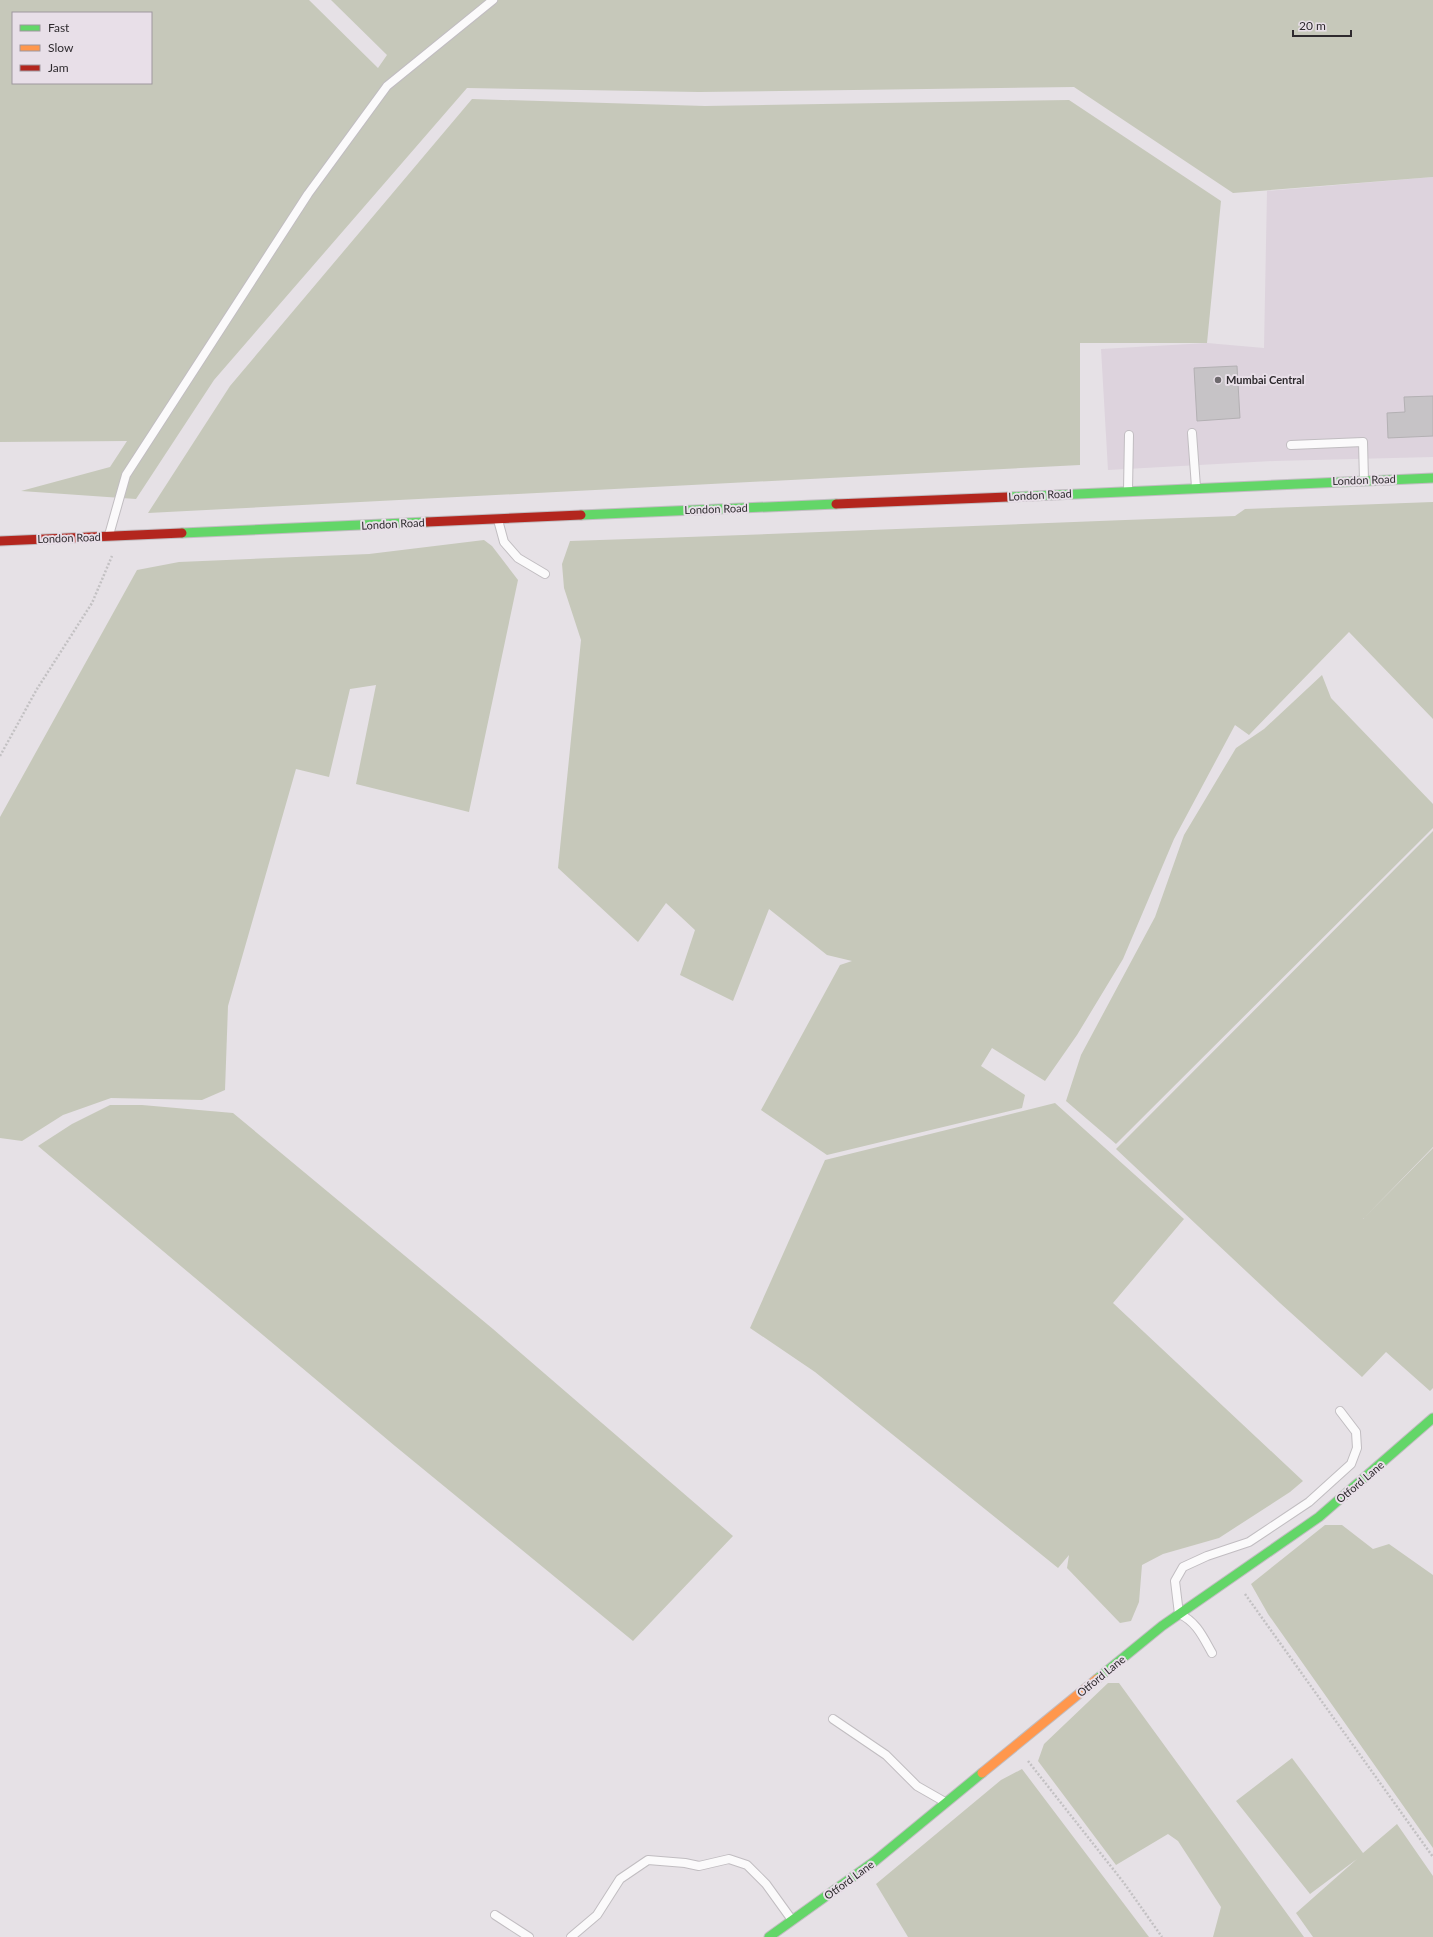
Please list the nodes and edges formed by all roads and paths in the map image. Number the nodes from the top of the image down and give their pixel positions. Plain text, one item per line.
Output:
1 (493, 0) edge
2 (1192, 433) dead end
3 (1129, 435) dead end
4 (1291, 445) dead end
5 (1433, 478) edge
6 (1364, 480) junction
7 (1196, 488) junction
8 (1128, 491) junction
9 (498, 519) junction
10 (109, 536) junction
11 (0, 541) edge
12 (545, 574) dead end
13 (0, 756) edge
14 (1340, 1411) dead end
15 (1433, 1418) edge
16 (1232, 1576) junction
17 (1179, 1614) junction
18 (1212, 1653) dead end
19 (833, 1719) dead end
20 (1016, 1745) junction
21 (946, 1803) junction
22 (1433, 1857) edge
23 (495, 1915) dead end
24 (792, 1921) junction
25 (529, 1937) edge
26 (571, 1937) edge
27 (769, 1937) edge
28 (1162, 1937) edge

1 - 10 lane
2 - 7 lane
3 - 8 lane
4 - 6 lane
5 - 6 main road, London Road
6 - 7 main road, London Road
7 - 8 main road, London Road
8 - 9 main road, London Road
9 - 10 main road, London Road
9 - 12 lane
10 - 11 main road, London Road
10 - 13 path
14 - 17 lane
15 - 16 main road, Otford Lane
16 - 17 main road, Otford Lane
16 - 22 path
17 - 18 lane
17 - 20 main road, Otford Lane
19 - 21 lane
20 - 21 main road, Otford Lane
20 - 28 path
21 - 24 main road, Otford Lane
23 - 25 lane
24 - 26 lane
24 - 27 main road, Otford Lane

